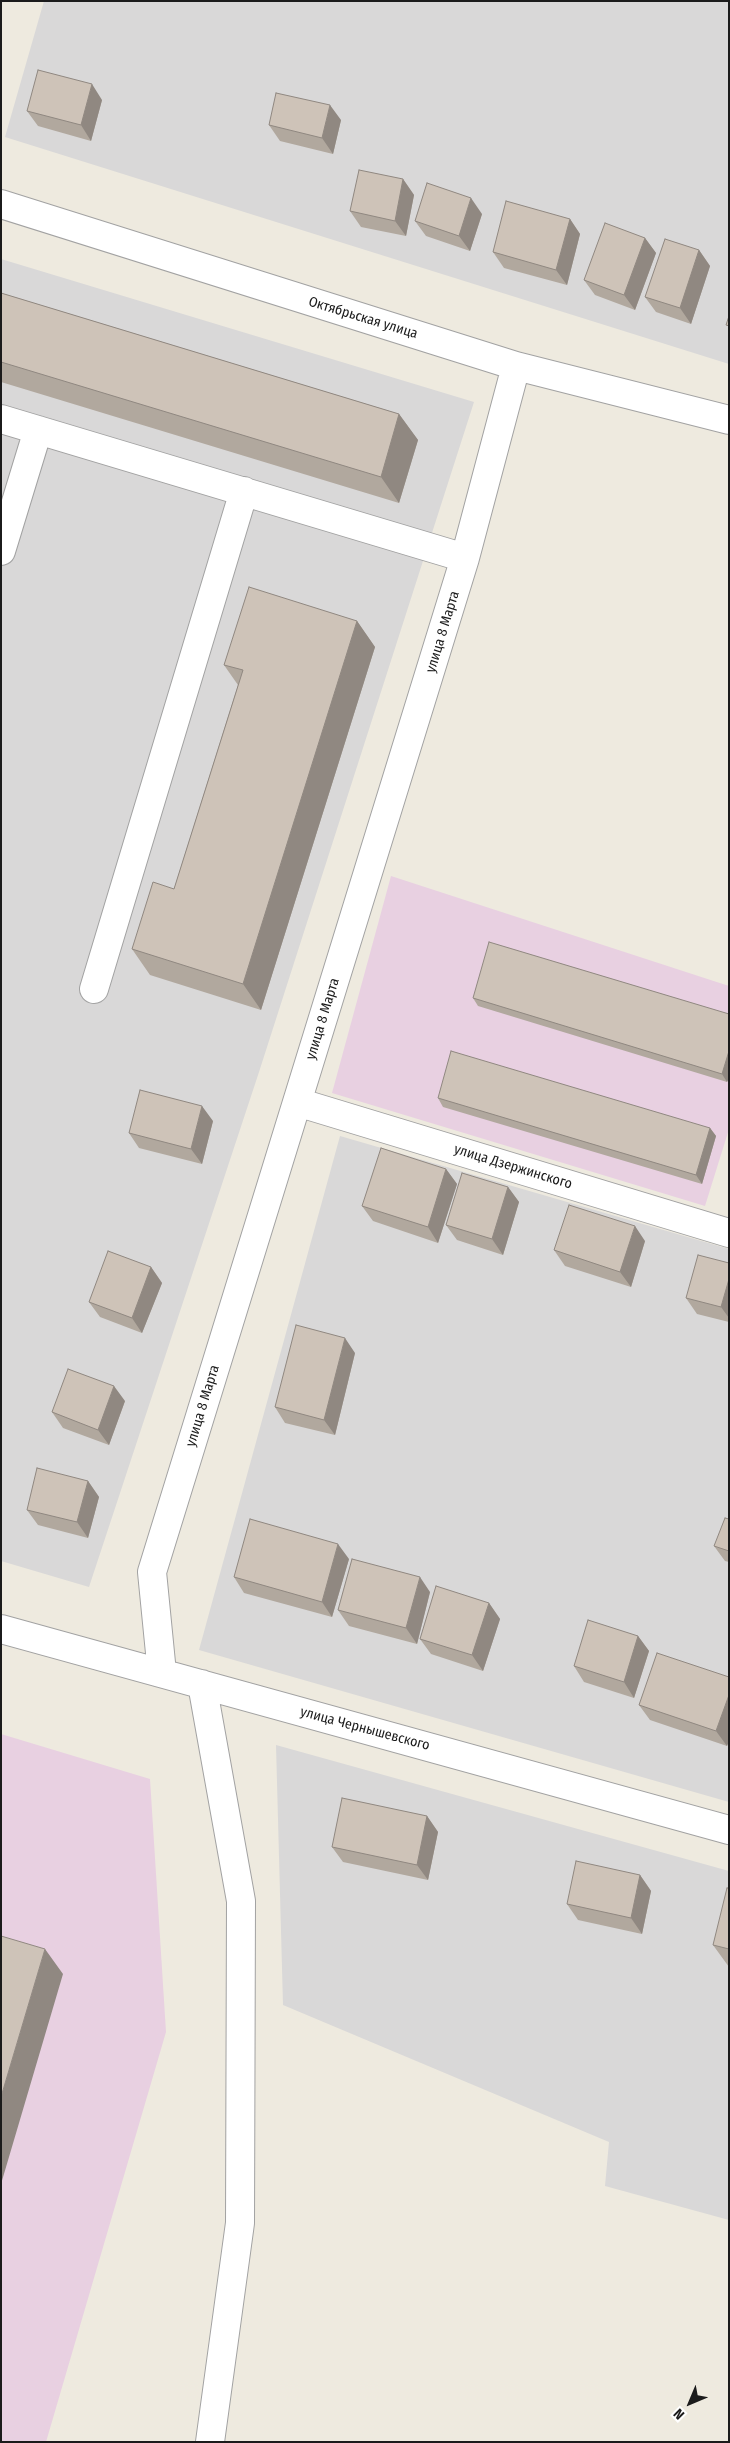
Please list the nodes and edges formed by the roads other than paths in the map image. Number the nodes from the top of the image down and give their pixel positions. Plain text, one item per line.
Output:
1 (1, 204) edge
2 (516, 366) junction
3 (1, 419) edge
4 (729, 420) edge
5 (38, 430) junction
6 (244, 491) junction
7 (1, 550) edge
8 (466, 558) junction
9 (94, 989) dead end
10 (297, 1102) junction
11 (729, 1233) edge
12 (1, 1629) edge
13 (162, 1673) junction
14 (202, 1684) junction
15 (729, 1830) edge
16 (210, 2442) edge

1 - 2 street, Октябрьская улица
2 - 4 street, Октябрьская улица
2 - 8 street, улица 8 Марта
3 - 5 street
5 - 6 street
5 - 7 street
6 - 8 street
6 - 9 street
8 - 10 street, улица 8 Марта
10 - 11 street, улица Дзержинского
10 - 13 street, улица 8 Марта
12 - 13 street, улица Чернышевского
13 - 14 street, улица Чернышевского
14 - 15 street, улица Чернышевского
14 - 16 street

